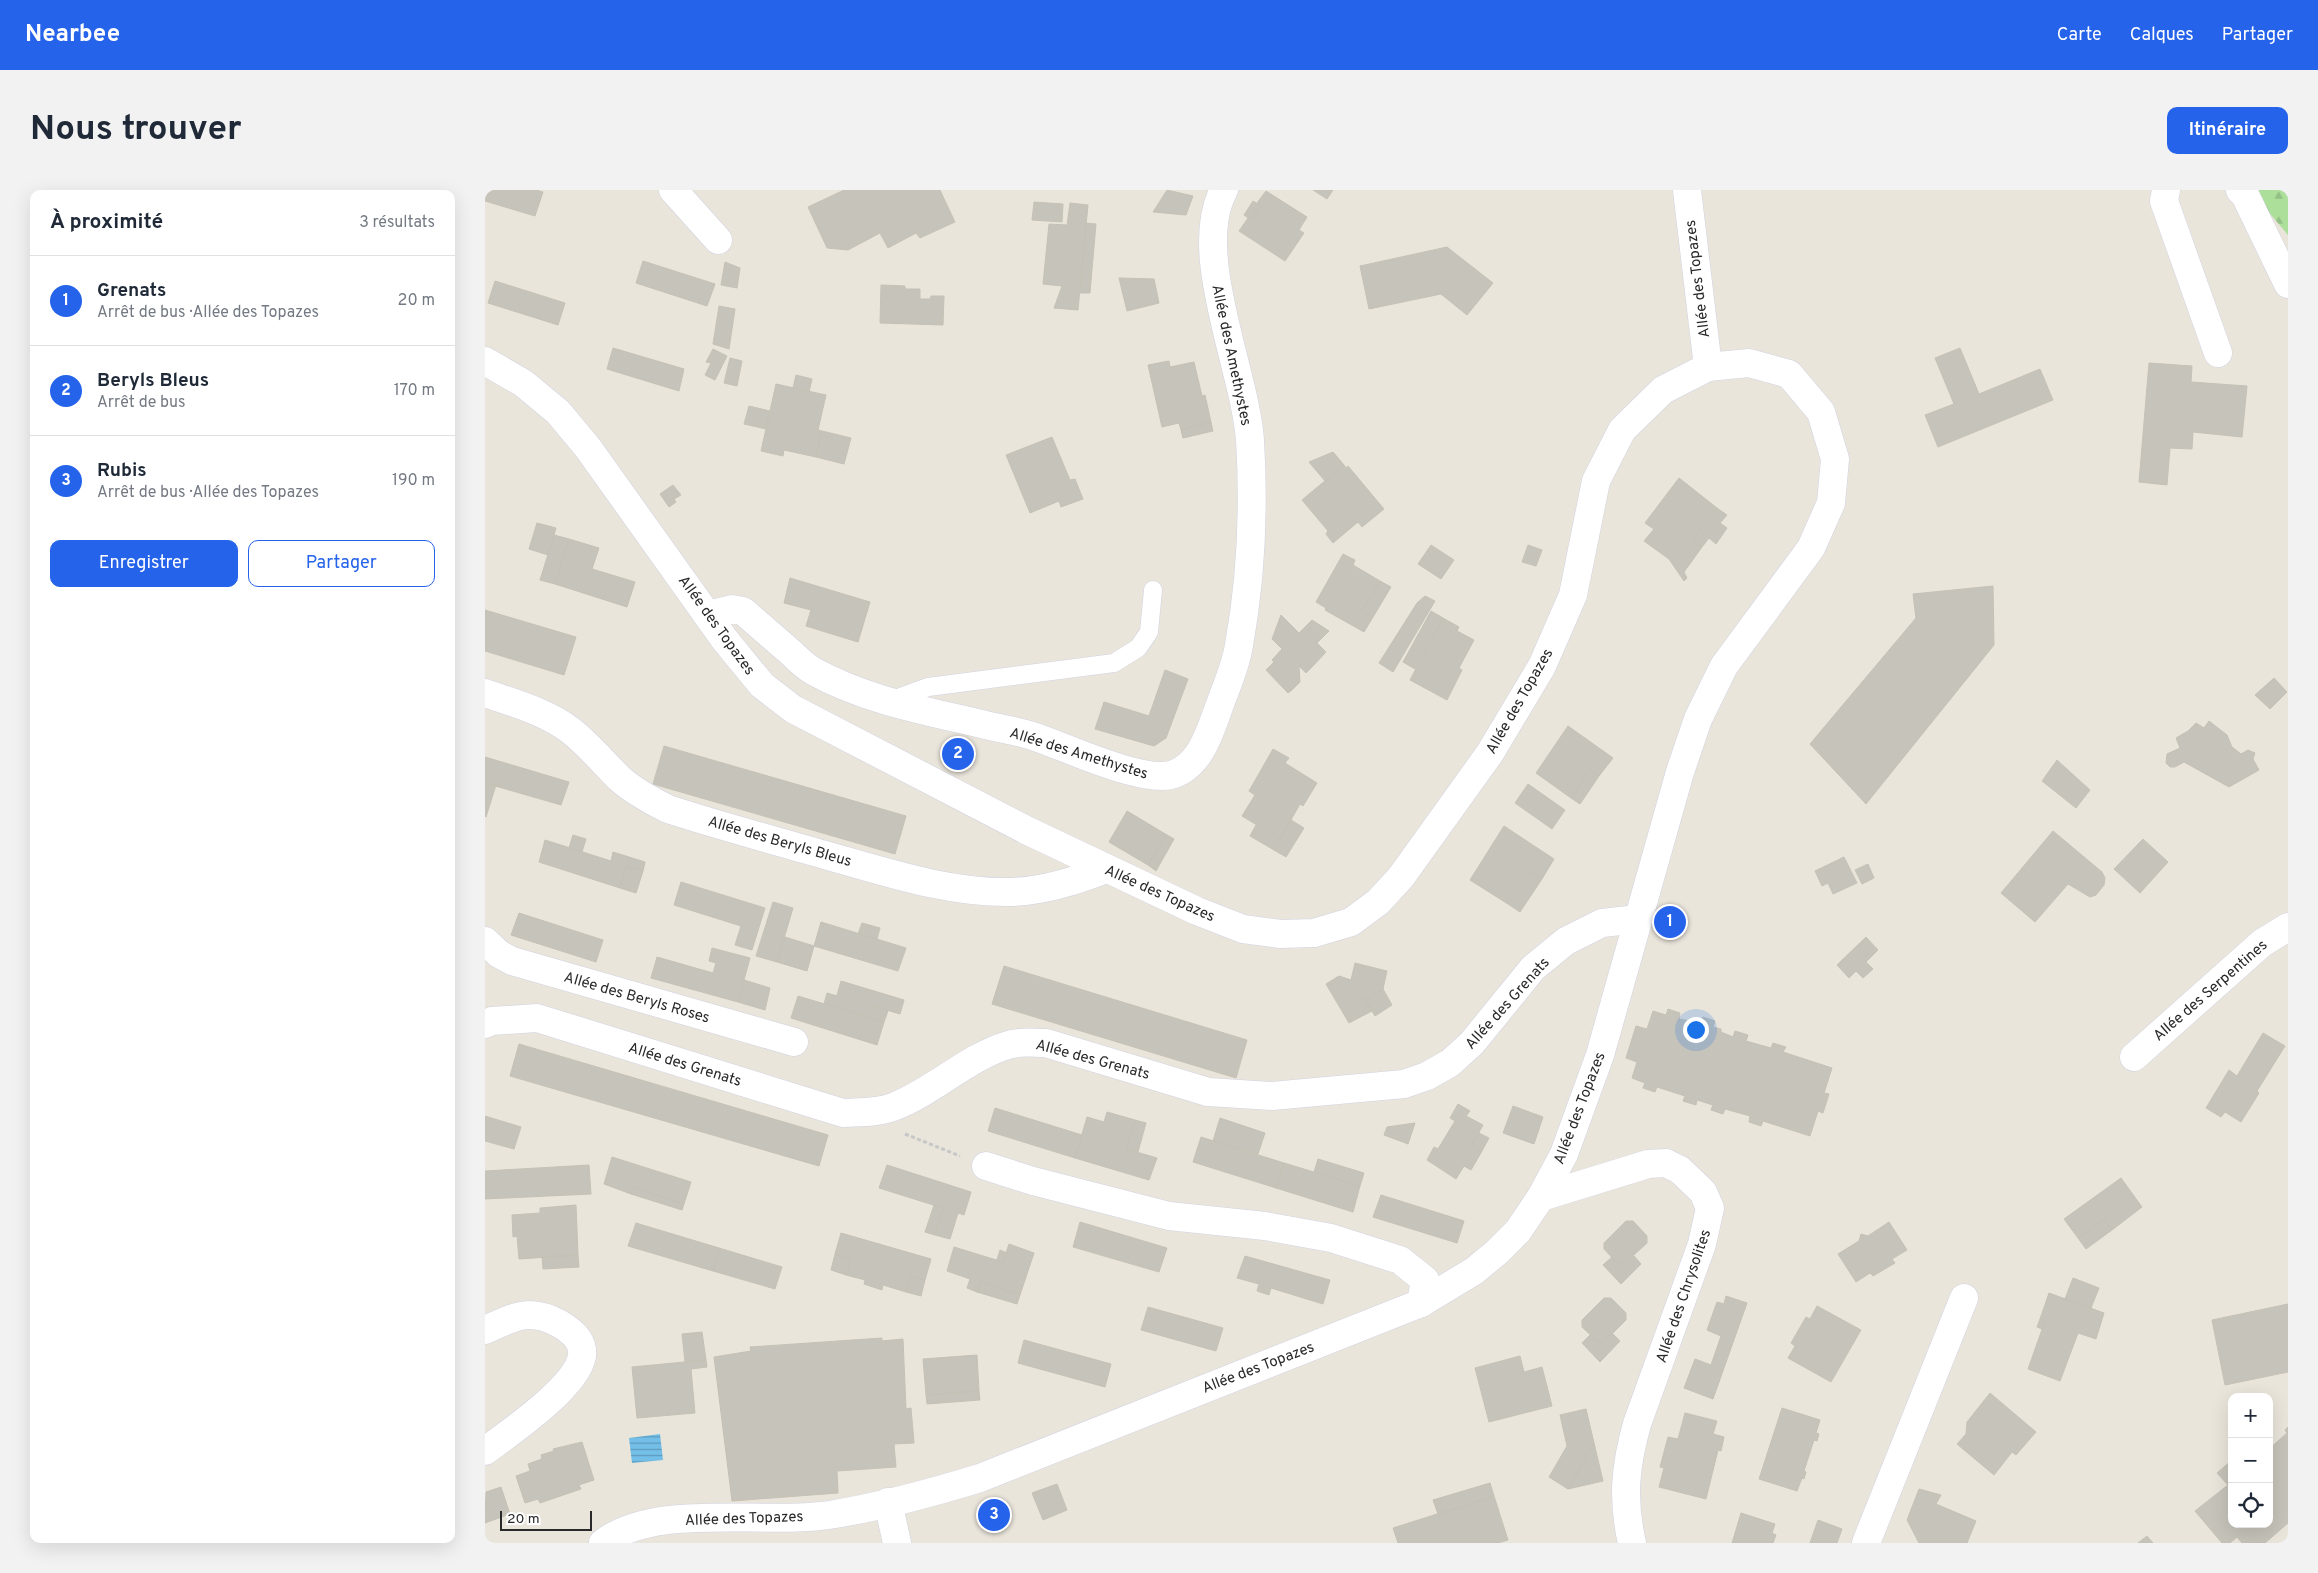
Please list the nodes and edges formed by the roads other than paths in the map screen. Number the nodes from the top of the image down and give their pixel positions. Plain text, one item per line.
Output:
1 (673, 190) edge
2 (1224, 190) edge
3 (1687, 190) edge
4 (2167, 190) edge
5 (2240, 190) edge
6 (719, 240) dead end
7 (2288, 284) edge
8 (2218, 353) dead end
9 (485, 361) edge
10 (1708, 367) junction
11 (1153, 590) dead end
12 (707, 615) junction
13 (485, 693) edge
14 (888, 701) junction
15 (1106, 869) junction
16 (1638, 919) junction
17 (2288, 927) edge
18 (485, 941) edge
19 (485, 1024) edge
20 (794, 1042) dead end
21 (2134, 1057) dead end
22 (986, 1166) road end
23 (1541, 1196) junction
24 (1964, 1298) dead end
25 (1421, 1303) junction
26 (485, 1330) edge
27 (485, 1452) edge
28 (888, 1502) junction
29 (603, 1543) edge
30 (897, 1543) edge
31 (1632, 1543) edge
32 (1866, 1543) edge

1 - 6 street
2 - 14 street, Allée des Amethystes
3 - 10 street, Allée des Topazes
4 - 8 street
5 - 7 street
9 - 12 street, Allée des Topazes
10 - 15 street, Allée des Topazes
10 - 16 street, Allée des Topazes
11 - 14 lane
12 - 14 street, Allée des Amethystes
12 - 15 street, Allée des Topazes
13 - 15 street, Allée des Beryls Bleus
16 - 19 street, Allée des Grenats
16 - 23 street, Allée des Topazes
17 - 21 street, Allée des Serpentines
18 - 20 street, Allée des Beryls Roses
22 - 25 street
23 - 25 street, Allée des Topazes
23 - 31 street, Allée des Chrysolites
24 - 32 street
25 - 28 street, Allée des Topazes
26 - 27 street
28 - 29 street, Allée des Topazes
28 - 30 street

